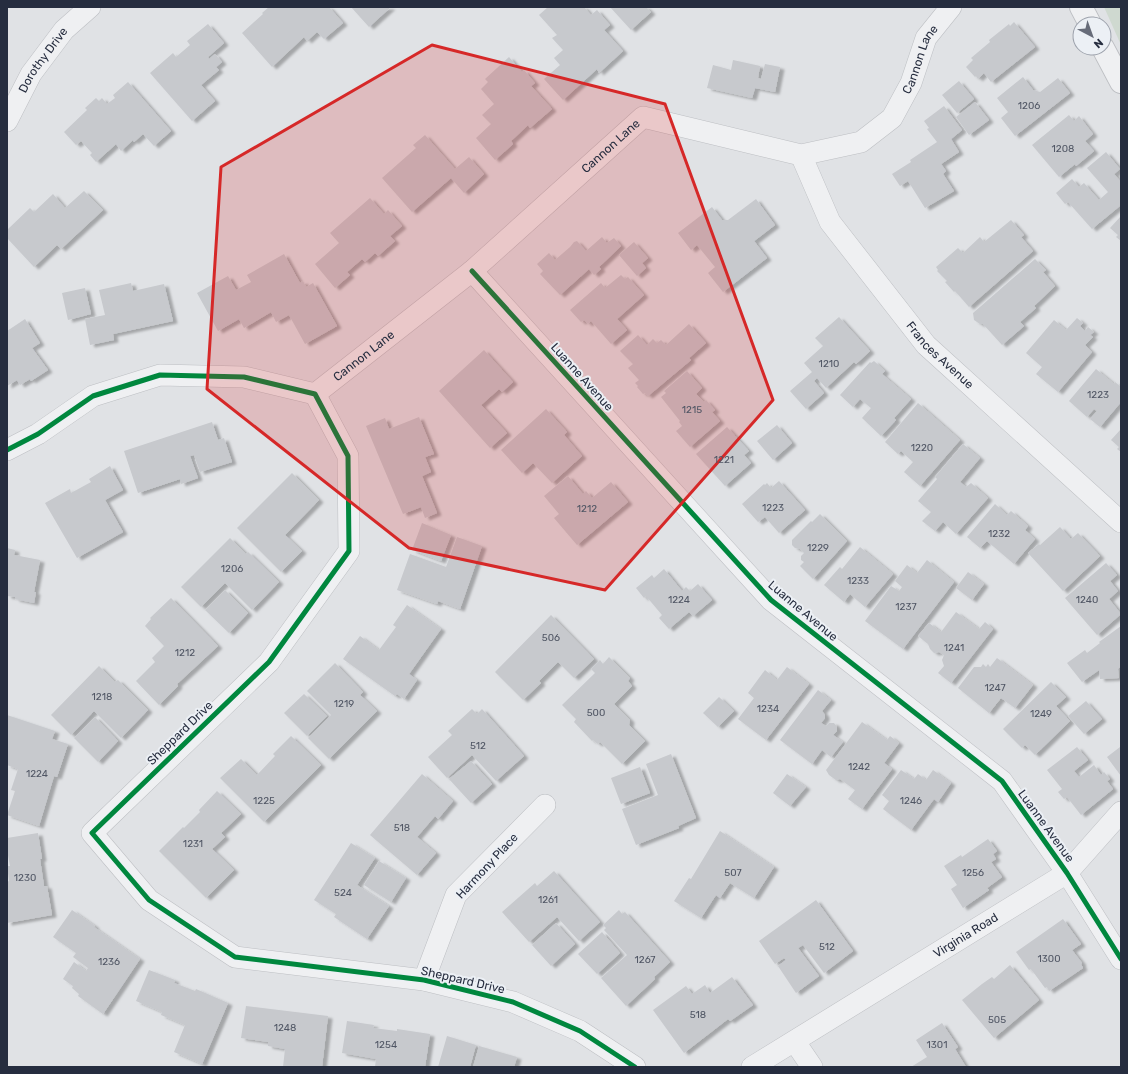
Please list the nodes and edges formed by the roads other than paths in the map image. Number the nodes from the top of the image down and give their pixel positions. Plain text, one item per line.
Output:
1 (90, 7) edge
2 (951, 7) edge
3 (1081, 7) edge
4 (1086, 16) edge
5 (1107, 56) edge
6 (1121, 82) edge
7 (7, 122) edge
8 (801, 155) junction
9 (472, 271) junction
10 (315, 394) junction
11 (7, 450) edge
12 (1121, 522) edge
13 (545, 805) dead end
14 (1121, 812) edge
15 (1067, 873) junction
16 (1121, 959) edge
17 (424, 980) junction
18 (795, 1042) junction
19 (634, 1067) edge
20 (752, 1067) edge
21 (812, 1067) edge

1 - 7 street, Dorothy Drive
2 - 8 street, Cannon Lane
3 - 4 street
5 - 6 street
8 - 9 street, Cannon Lane
8 - 12 street, Frances Avenue
9 - 10 street, Cannon Lane
9 - 15 street, Luanne Avenue
10 - 11 street
10 - 17 street, Sheppard Drive
13 - 17 street, Harmony Place
14 - 15 street, Virginia Road
15 - 16 street, Luanne Avenue
15 - 18 street, Virginia Road
17 - 19 street, Sheppard Drive
18 - 20 street
18 - 21 street

